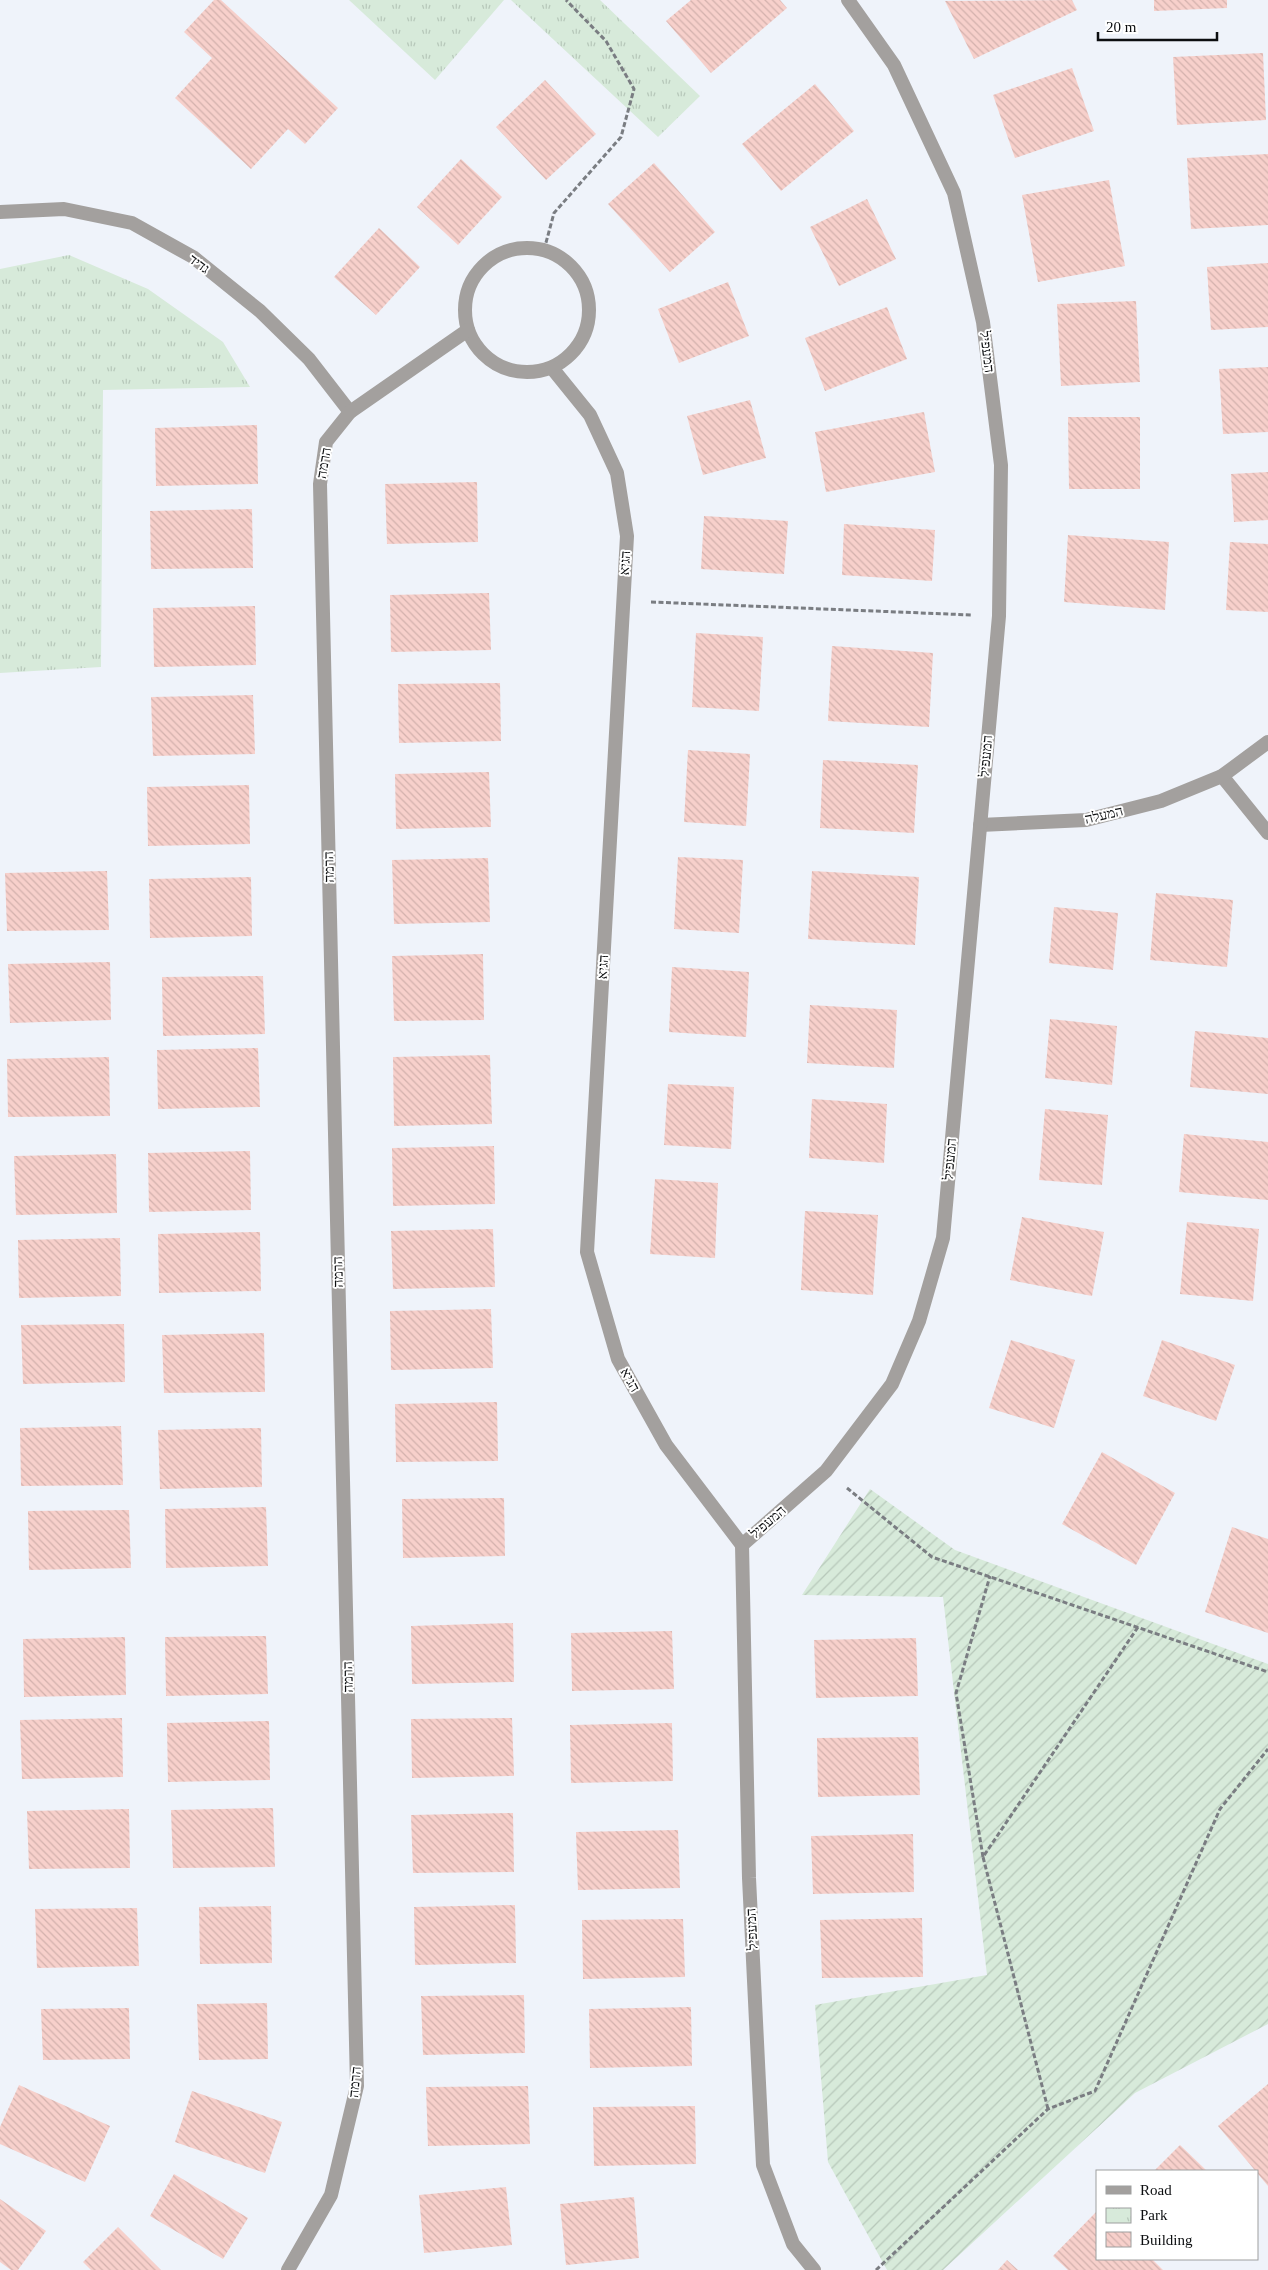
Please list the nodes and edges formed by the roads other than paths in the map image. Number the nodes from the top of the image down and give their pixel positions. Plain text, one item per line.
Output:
1 (848, 0) edge
2 (0, 212) edge
3 (468, 330) junction
4 (552, 368) junction
5 (350, 412) junction
6 (1268, 742) edge
7 (1222, 776) junction
8 (980, 825) junction
9 (1268, 833) edge
10 (742, 1545) junction
11 (288, 2270) edge
12 (814, 2270) edge

1 - 8 street, המעפיל
2 - 5 street, גדיד
3 - 4 street
3 - 4 street
3 - 5 street, הרמה
4 - 10 street, הגיא
5 - 11 street, הרמה
6 - 7 street, המעלה
7 - 8 street, המעלה
7 - 9 street
8 - 10 street, המעפיל
10 - 12 street, המעפיל

